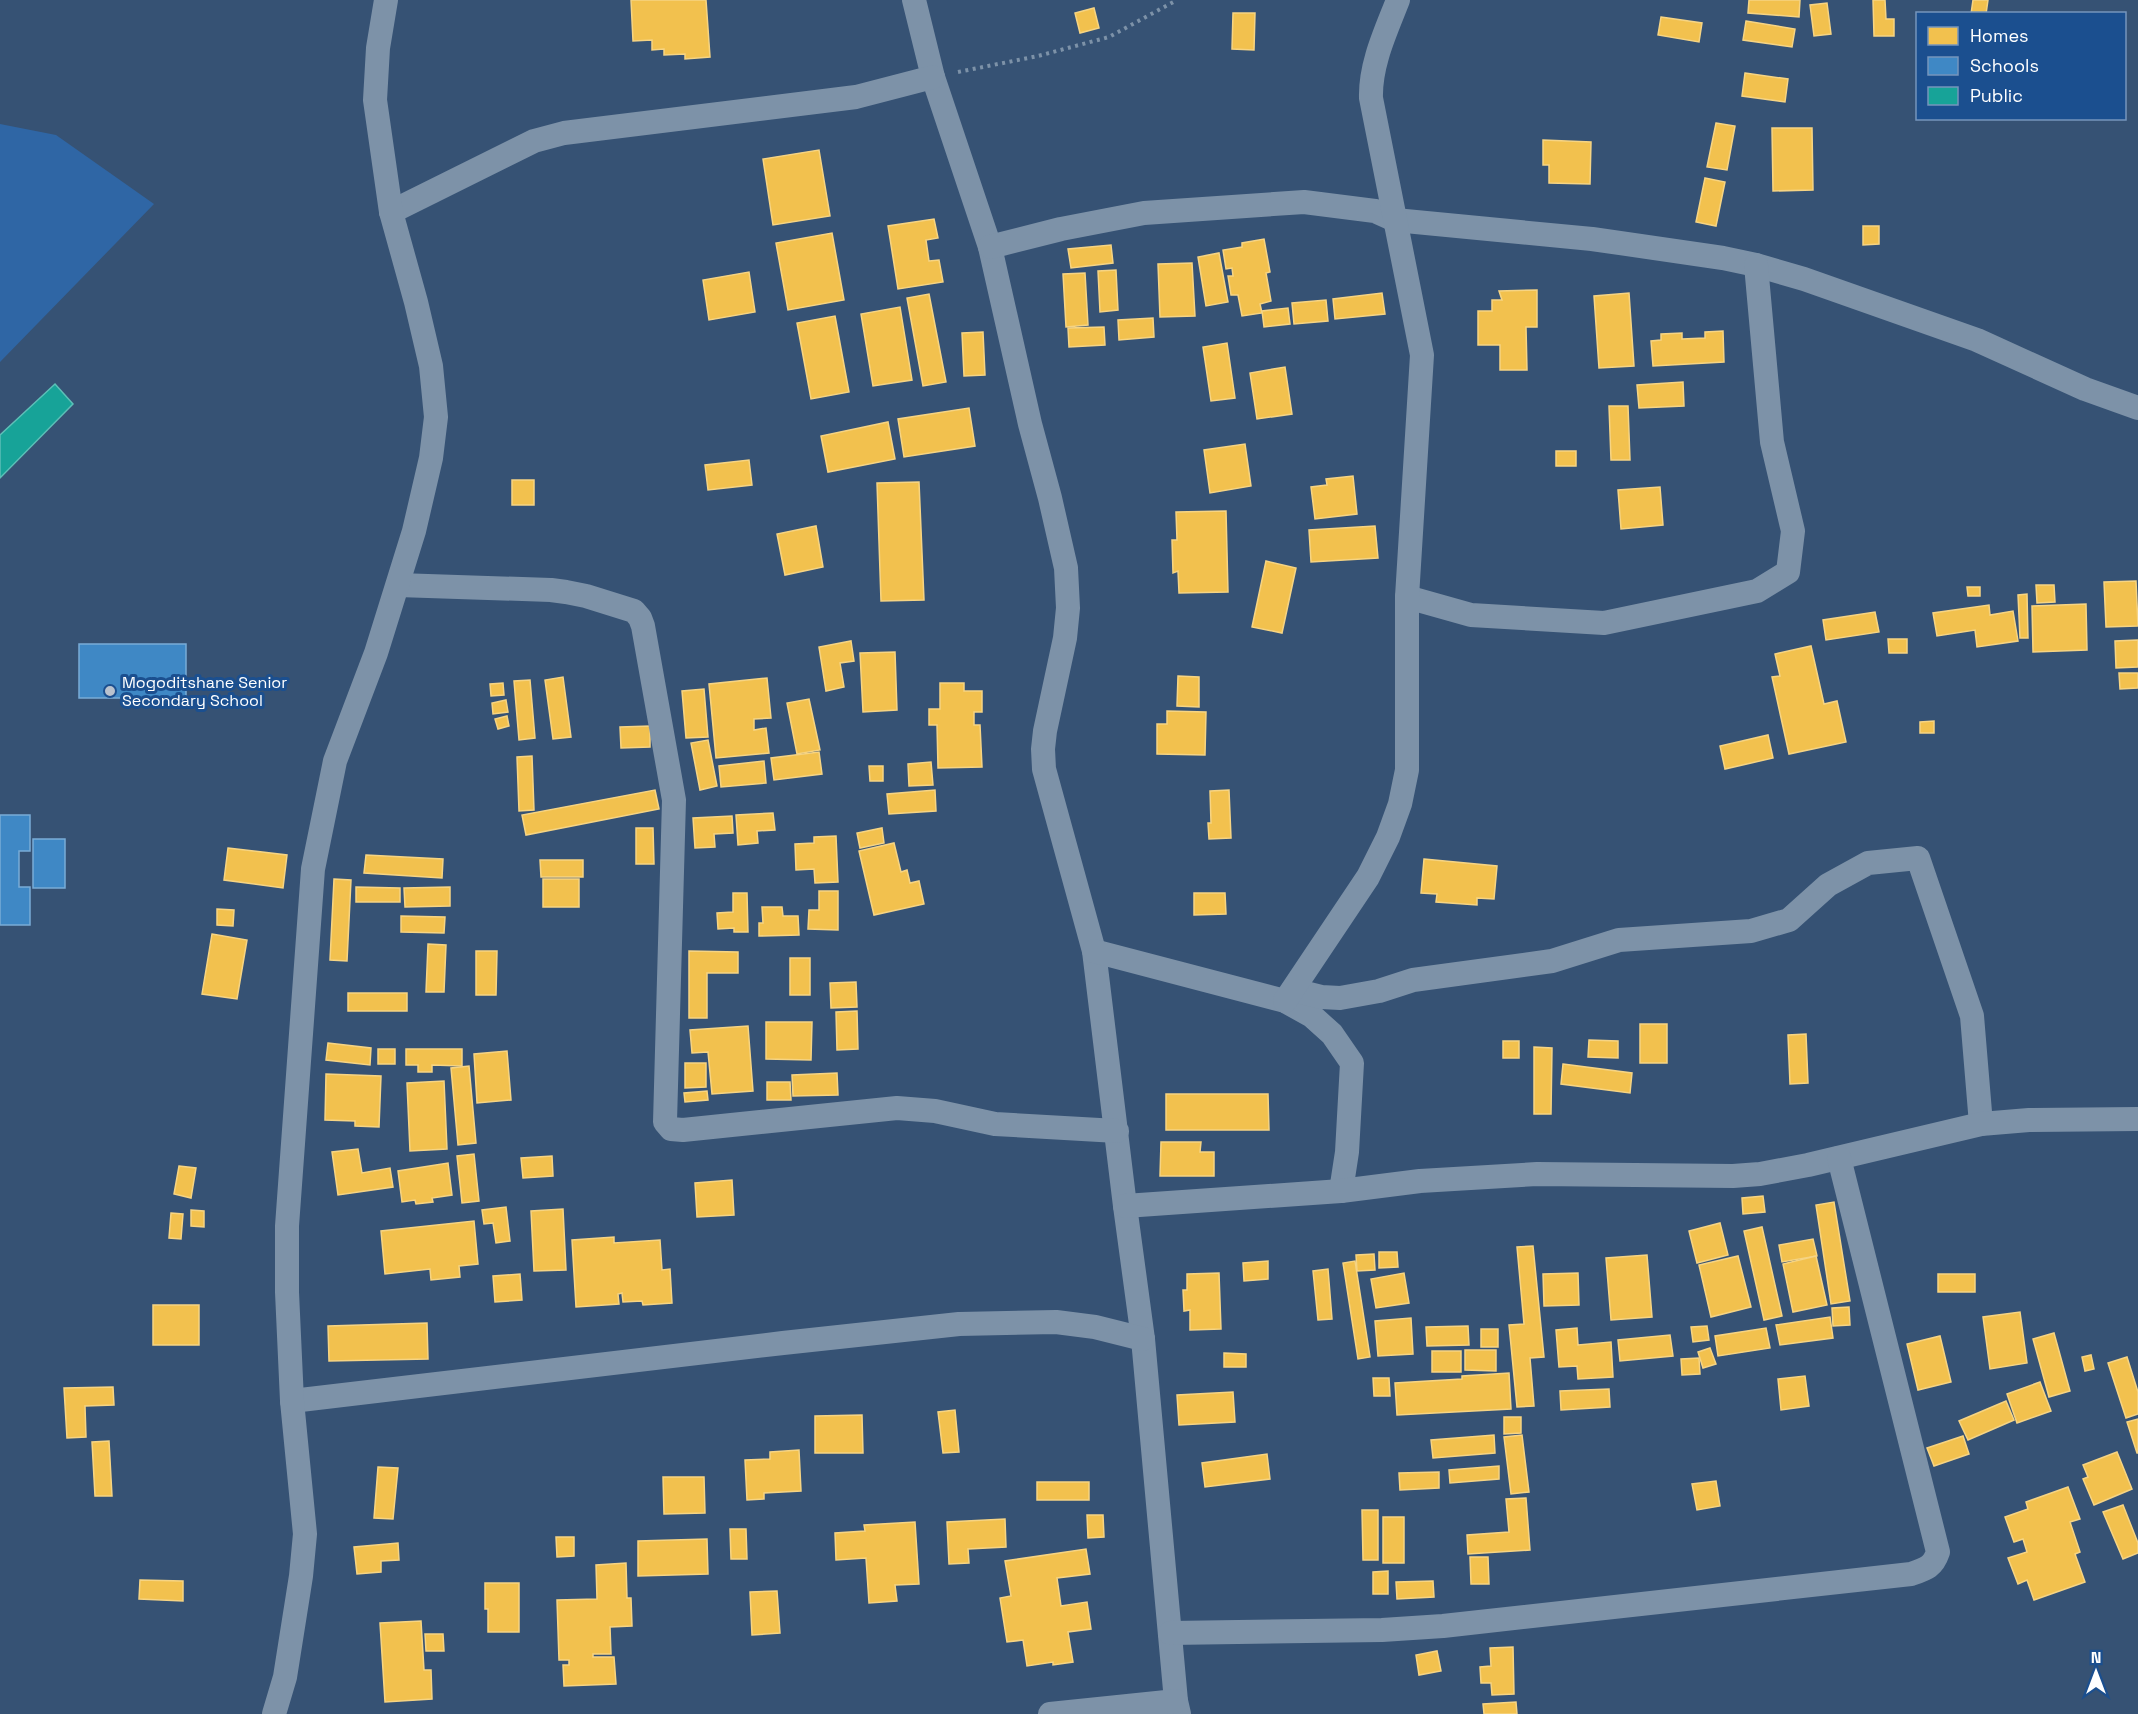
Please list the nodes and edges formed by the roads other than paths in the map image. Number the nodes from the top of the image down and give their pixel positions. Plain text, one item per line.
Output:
1 (386, 0) edge
2 (914, 0) edge
3 (1398, 0) edge
4 (933, 77) junction
5 (391, 212) junction
6 (1395, 220) junction
7 (990, 247) junction
8 (1756, 265) junction
9 (2138, 408) edge
10 (398, 585) junction
11 (1407, 597) junction
12 (1094, 951) junction
13 (1289, 995) junction
14 (2138, 1119) edge
15 (1981, 1124) junction
16 (1117, 1131) junction
17 (1839, 1158) junction
18 (1341, 1191) junction
19 (1125, 1206) junction
20 (1143, 1339) junction
21 (292, 1401) junction
22 (1170, 1633) junction
23 (1177, 1708) edge
24 (274, 1714) edge
25 (1050, 1714) edge

1 - 5 street
2 - 4 street
3 - 6 street
4 - 5 street
4 - 7 street
5 - 10 street
6 - 7 street
6 - 8 street
6 - 11 street
7 - 12 street
8 - 9 street
8 - 11 street
10 - 16 street
10 - 21 street
11 - 13 street
12 - 13 street
12 - 16 street
13 - 15 street
13 - 18 street
14 - 15 street
15 - 17 street
16 - 19 street
17 - 18 street
17 - 22 street
18 - 19 street
19 - 20 street
20 - 21 street
20 - 22 street
21 - 24 street
22 - 23 street
23 - 25 street

